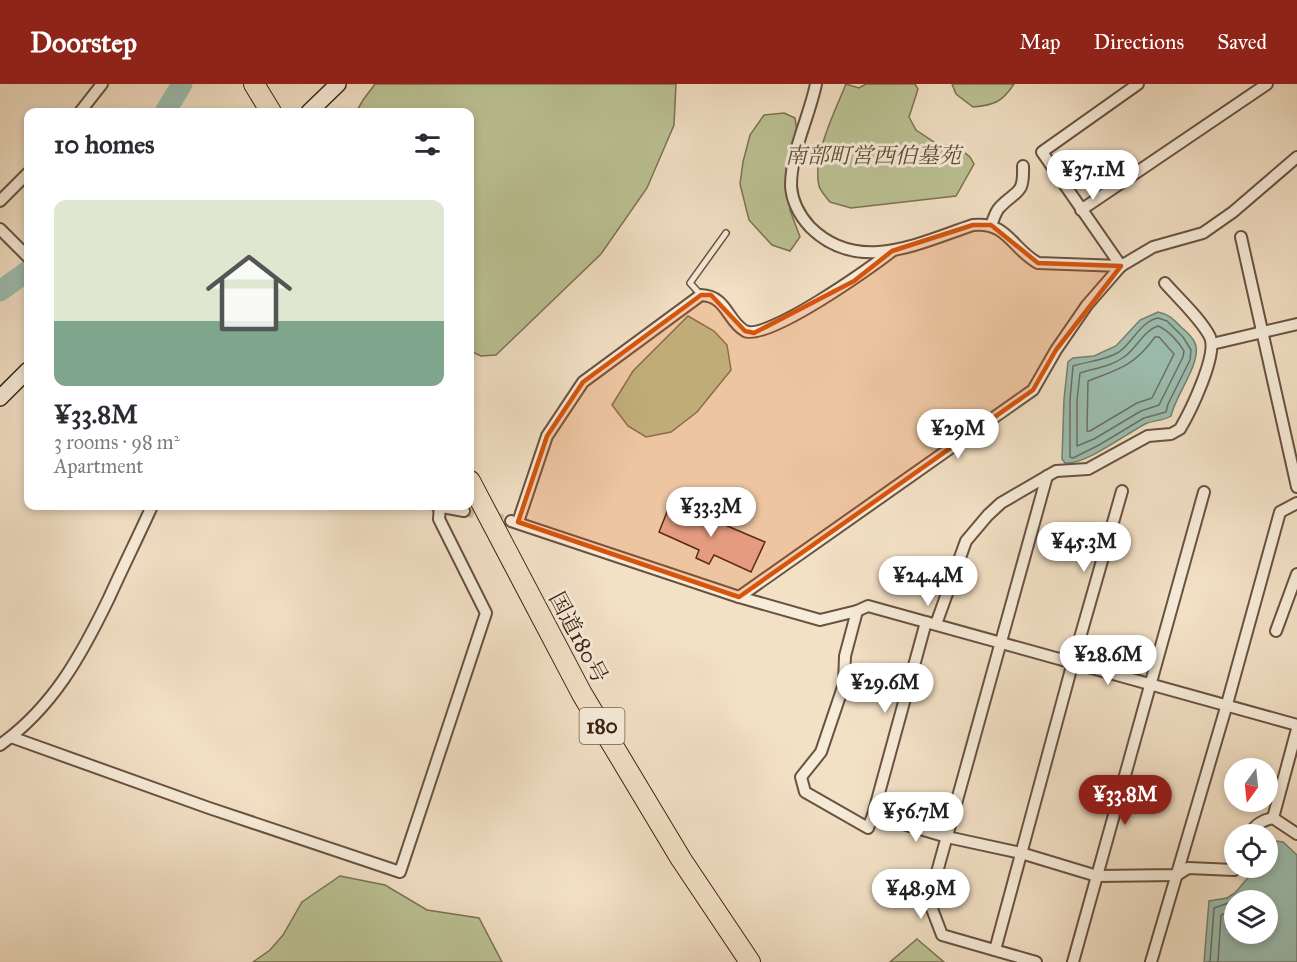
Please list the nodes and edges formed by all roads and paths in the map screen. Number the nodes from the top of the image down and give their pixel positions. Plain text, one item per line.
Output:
1 (102, 84) edge
2 (255, 84) edge
3 (338, 84) edge
4 (816, 84) edge
5 (1138, 84) edge
6 (1267, 84) edge
7 (83, 108) edge
8 (268, 108) edge
9 (313, 108) edge
10 (1297, 157) edge
11 (1023, 166) dead end
12 (24, 177) edge
13 (0, 201) edge
14 (1081, 210) junction
15 (991, 225) junction
16 (0, 230) edge
17 (726, 233) dead end
18 (1241, 237) dead end
19 (892, 251) junction
20 (24, 253) edge
21 (1120, 266) junction
22 (1165, 283) dead end
23 (701, 294) junction
24 (1297, 324) edge
25 (1262, 332) junction
26 (1212, 344) junction
27 (24, 376) edge
28 (0, 398) edge
29 (1047, 476) junction
30 (1297, 487) edge
31 (474, 490) edge
32 (1122, 491) dead end
33 (1204, 492) dead end
34 (1297, 503) edge
35 (150, 510) edge
36 (438, 510) edge
37 (459, 510) edge
38 (464, 511) dead end
39 (1297, 574) edge
40 (739, 597) junction
41 (857, 611) junction
42 (931, 623) junction
43 (1276, 631) dead end
44 (1001, 642) junction
45 (1073, 662) junction
46 (1149, 683) junction
47 (1227, 704) junction
48 (1297, 727) edge
49 (11, 737) junction
50 (0, 745) edge
51 (873, 815) junction
52 (1274, 818) junction
53 (1259, 824) edge
54 (1297, 834) edge
55 (947, 837) junction
56 (1021, 853) junction
57 (1224, 870) edge
58 (1177, 875) junction
59 (1097, 876) junction
60 (995, 950) junction
61 (750, 962) edge
62 (1036, 962) edge
63 (1073, 962) edge
64 (1151, 962) edge

1 - 7 street
2 - 8 highway
3 - 9 street
4 - 19 street
5 - 14 street
6 - 14 street
10 - 21 street
11 - 15 street
12 - 13 street
14 - 21 street
15 - 19 street
15 - 21 street
16 - 20 street
17 - 23 lane
18 - 25 street
19 - 23 street
21 - 40 street
22 - 26 street
23 - 40 street
24 - 25 street
25 - 26 street
25 - 30 street
26 - 29 street
27 - 28 street
29 - 42 street
29 - 44 street
31 - 61 highway, 国道180号 / 180
32 - 45 street
33 - 46 street
34 - 47 street
35 - 49 street
36 - 49 street
37 - 38 street
39 - 43 street
40 - 41 street
41 - 42 street
41 - 51 street
42 - 44 street
42 - 51 street
44 - 45 street
44 - 55 street
45 - 46 street
45 - 56 street
46 - 47 street
46 - 59 street
47 - 48 street
47 - 58 street
48 - 52 street
49 - 50 street
51 - 55 street
52 - 53 street
52 - 54 street
55 - 56 street
55 - 60 street
56 - 59 street
56 - 60 street
57 - 58 street
58 - 59 street
58 - 64 street
59 - 63 street
60 - 62 street

